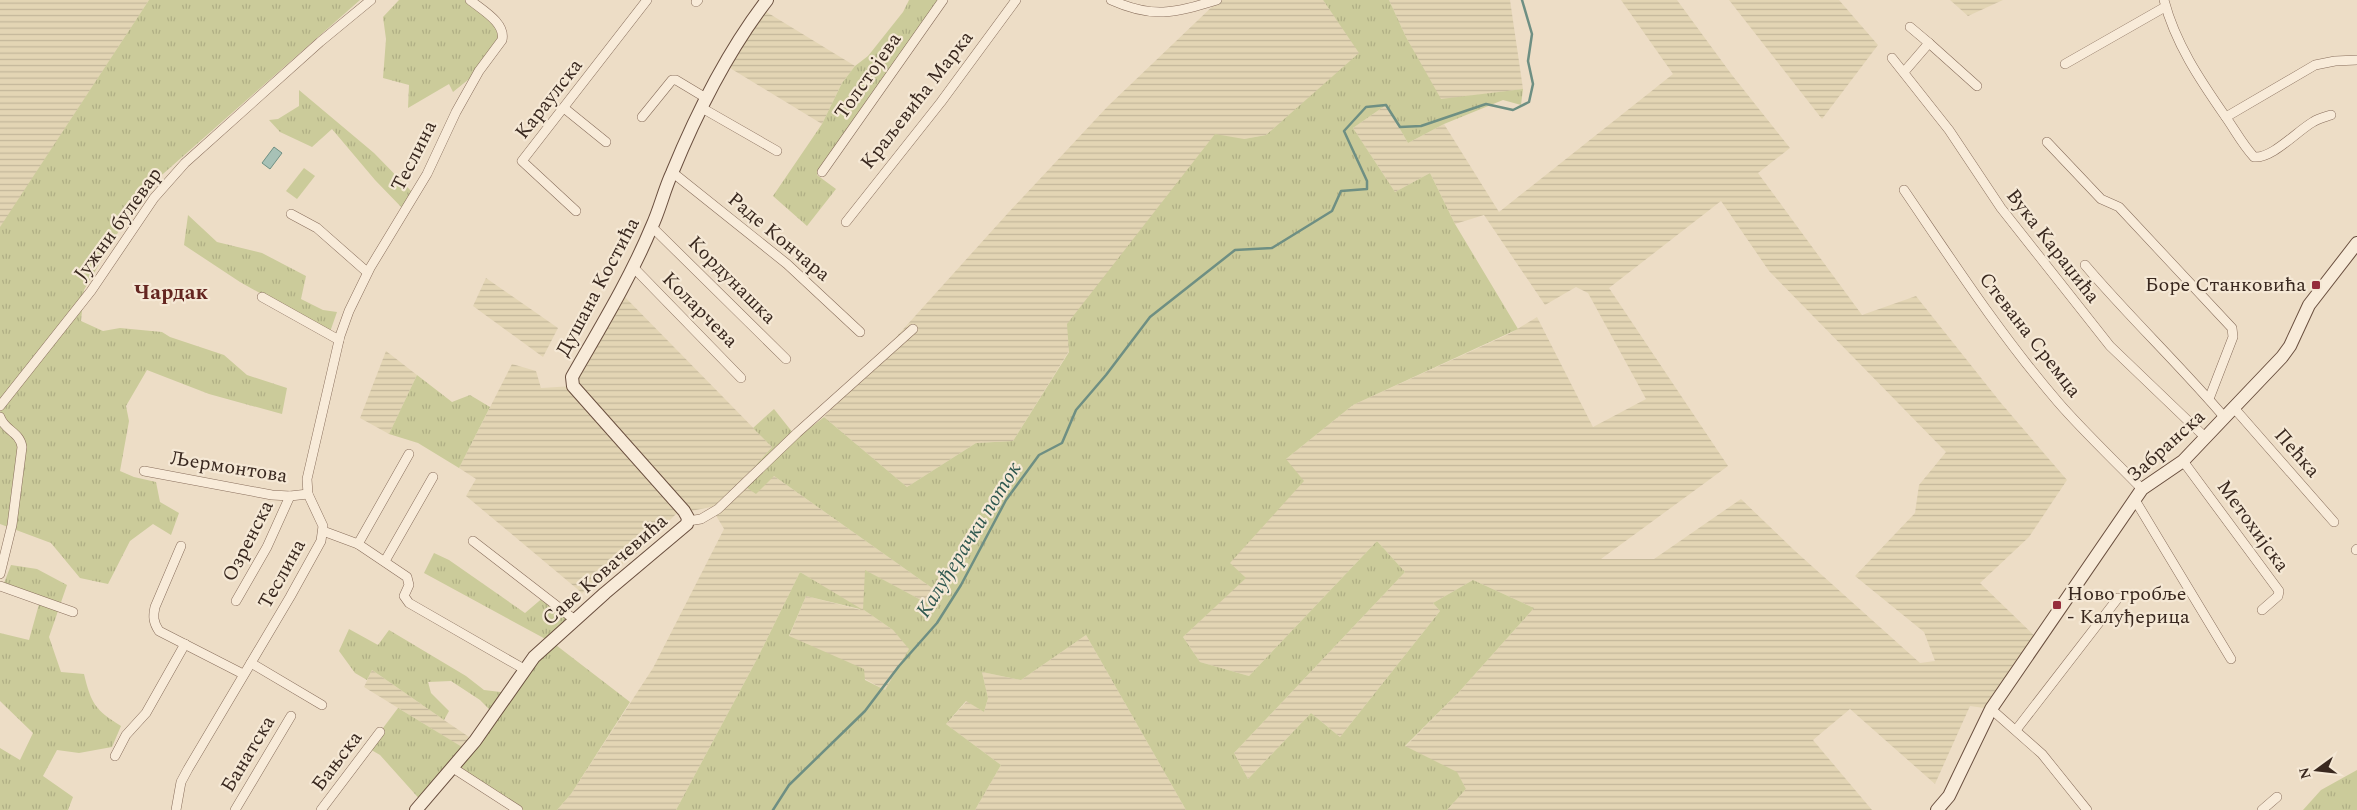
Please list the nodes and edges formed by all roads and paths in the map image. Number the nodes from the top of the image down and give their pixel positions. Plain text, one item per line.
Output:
1 (371, 0) edge
2 (470, 0) edge
3 (647, 0) edge
4 (767, 0) edge
5 (944, 0) edge
6 (1016, 0) edge
7 (1111, 0) edge
8 (1217, 0) edge
9 (2164, 4) edge
10 (1910, 27) dead end
11 (1929, 43) junction
12 (1892, 58) dead end
13 (2357, 60) edge
14 (2065, 64) dead end
15 (1904, 72) junction
16 (1977, 86) dead end
17 (704, 103) junction
18 (564, 108) junction
19 (2331, 115) dead end
20 (642, 117) dead end
21 (2226, 117) junction
22 (606, 142) dead end
23 (2047, 142) dead end
24 (777, 151) dead end
25 (672, 172) junction
26 (822, 172) dead end
27 (1904, 190) dead end
28 (576, 211) dead end
29 (291, 214) dead end
30 (846, 222) dead end
31 (652, 227) junction
32 (2357, 243) edge
33 (2085, 265) dead end
34 (633, 267) junction
35 (367, 272) junction
36 (262, 297) dead end
37 (913, 329) dead end
38 (860, 332) dead end
39 (339, 340) junction
40 (786, 359) dead end
41 (742, 378) dead end
42 (2209, 399) junction
43 (0, 406) edge
44 (2234, 408) junction
45 (0, 417) edge
46 (2225, 418) junction
47 (2206, 438) junction
48 (409, 454) dead end
49 (2183, 461) junction
50 (144, 470) dead end
51 (433, 477) dead end
52 (308, 494) junction
53 (2139, 495) junction
54 (290, 496) junction
55 (688, 521) junction
56 (2334, 522) dead end
57 (324, 531) junction
58 (473, 541) dead end
59 (358, 544) junction
60 (182, 546) dead end
61 (386, 561) junction
62 (0, 574) edge
63 (0, 586) edge
64 (2118, 598) dead end
65 (236, 601) dead end
66 (2262, 610) dead end
67 (73, 612) dead end
68 (575, 620) junction
69 (185, 644) junction
70 (2231, 659) dead end
71 (251, 663) junction
72 (524, 670) junction
73 (243, 674) junction
74 (322, 705) dead end
75 (1991, 709) junction
76 (291, 716) dead end
77 (2016, 730) junction
78 (380, 732) dead end
79 (115, 756) dead end
80 (453, 768) junction
81 (2277, 797) dead end
82 (179, 809) edge
83 (235, 810) edge
84 (321, 810) edge
85 (416, 810) edge
86 (518, 810) edge
87 (1937, 810) edge
88 (2087, 810) edge
89 (2262, 810) edge

1 - 43 street, Јужни булевар
2 - 35 street, Теслина
3 - 18 street, Караулска
4 - 17 street, Душана Костића
5 - 26 street, Толстојева
6 - 30 street, Краљевића Марка
7 - 8 street
9 - 14 street
9 - 21 street
10 - 11 street
11 - 15 street
11 - 16 street
12 - 15 street, Вука Караџића
13 - 21 street
15 - 47 street, Вука Караџића
17 - 20 street
17 - 24 street
17 - 25 street, Душана Костића
18 - 22 street
18 - 28 street, Караулска
19 - 21 street
23 - 42 street
25 - 31 street, Душана Костића
25 - 38 street, Раде Кончара
27 - 53 street, Стевана Сремца
29 - 35 street
31 - 34 street, Душана Костића
31 - 40 street, Кордунашка
32 - 44 street, Забранска
33 - 42 street
34 - 41 street, Коларчева
34 - 55 street, Душана Костића
35 - 39 street, Теслина
36 - 39 street
37 - 55 street, Саве Ковачевића
39 - 52 street, Теслина
42 - 46 street
44 - 46 street, Забранска
44 - 56 street, Пећка
45 - 62 street
46 - 47 street, Забранска
47 - 49 street, Забранска
48 - 59 street
49 - 53 street, Забранска
49 - 66 street, Метохијска
50 - 54 street, Љермонтова
51 - 61 street
52 - 54 street, Љермонтова
52 - 57 street, Теслина
53 - 70 street, Стевана Сремца
53 - 75 street, Забранска
54 - 65 street, Озренска
55 - 68 street, Саве Ковачевића
57 - 59 street
57 - 71 street, Теслина
58 - 68 street
59 - 61 street
60 - 69 street
61 - 72 street
63 - 67 street
64 - 77 street
68 - 72 street, Саве Ковачевића
69 - 73 street
69 - 79 street
71 - 73 street, Теслина
71 - 74 street
72 - 80 street, Саве Ковачевића
73 - 82 street, Теслина
75 - 77 street
75 - 87 street, Забранска
76 - 83 street, Банатска
77 - 88 street
78 - 84 street, Бањска
80 - 85 street, Саве Ковачевића
80 - 86 street
81 - 89 street

